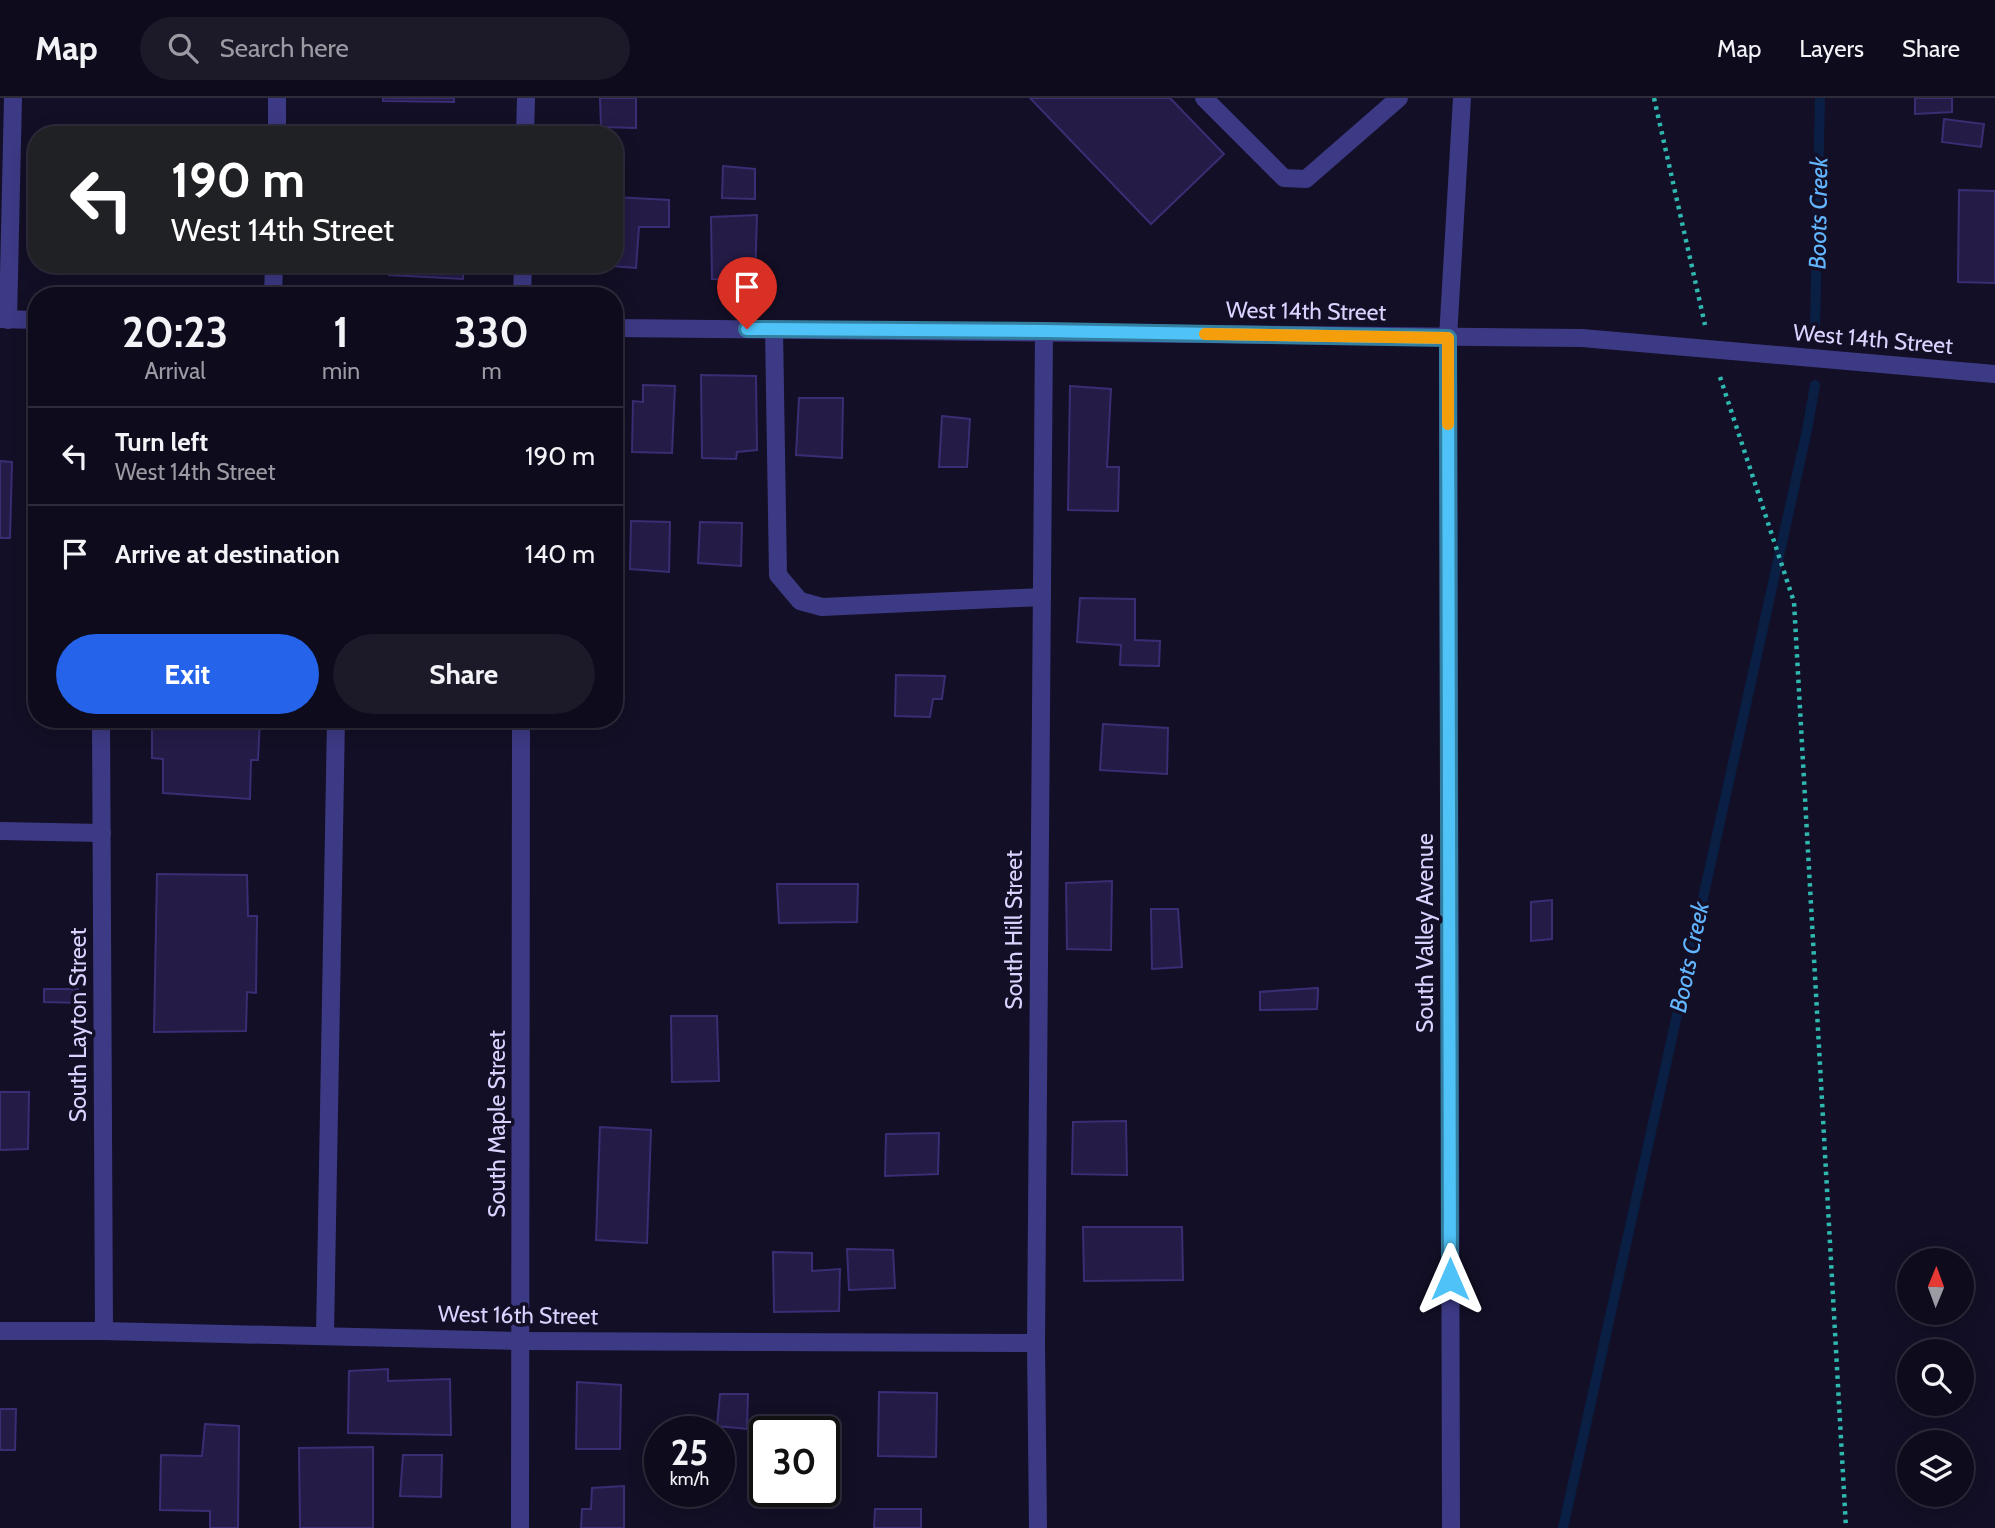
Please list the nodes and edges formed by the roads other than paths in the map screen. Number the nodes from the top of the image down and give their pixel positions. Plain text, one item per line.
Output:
1 (13, 98) edge
2 (277, 98) edge
3 (526, 98) edge
4 (1203, 98) edge
5 (1399, 98) edge
6 (1462, 98) edge
7 (276, 126) edge
8 (525, 126) edge
9 (4, 319) edge
10 (28, 320) edge
11 (623, 328) edge
12 (774, 330) junction
13 (1044, 331) junction
14 (1448, 338) junction
15 (1995, 374) edge
16 (1042, 597) junction
17 (101, 728) edge
18 (337, 728) edge
19 (522, 728) edge
20 (0, 831) edge
21 (102, 833) junction
22 (0, 1331) edge
23 (103, 1331) junction
24 (325, 1335) junction
25 (522, 1341) junction
26 (1036, 1343) junction
27 (520, 1528) edge
28 (1038, 1528) edge
29 (1451, 1528) edge

1 - 9 street
2 - 7 street
3 - 8 street
4 - 5 street
6 - 14 street, South Valley Avenue
9 - 10 street
11 - 12 street, West 14th Street
12 - 13 street, West 14th Street
12 - 16 street
13 - 14 street, West 14th Street
13 - 16 street, South Hill Street
14 - 15 street, West 14th Street
14 - 29 street, South Valley Avenue
16 - 26 street, South Hill Street
17 - 21 street, South Layton Street
18 - 24 street
19 - 25 street, South Maple Street
20 - 21 street
21 - 23 street, South Layton Street
22 - 23 street, West 16th Street
23 - 24 street, West 16th Street
24 - 25 street, West 16th Street
25 - 26 street, West 16th Street
25 - 27 street, South Maple Street
26 - 28 street, South Hill Street

